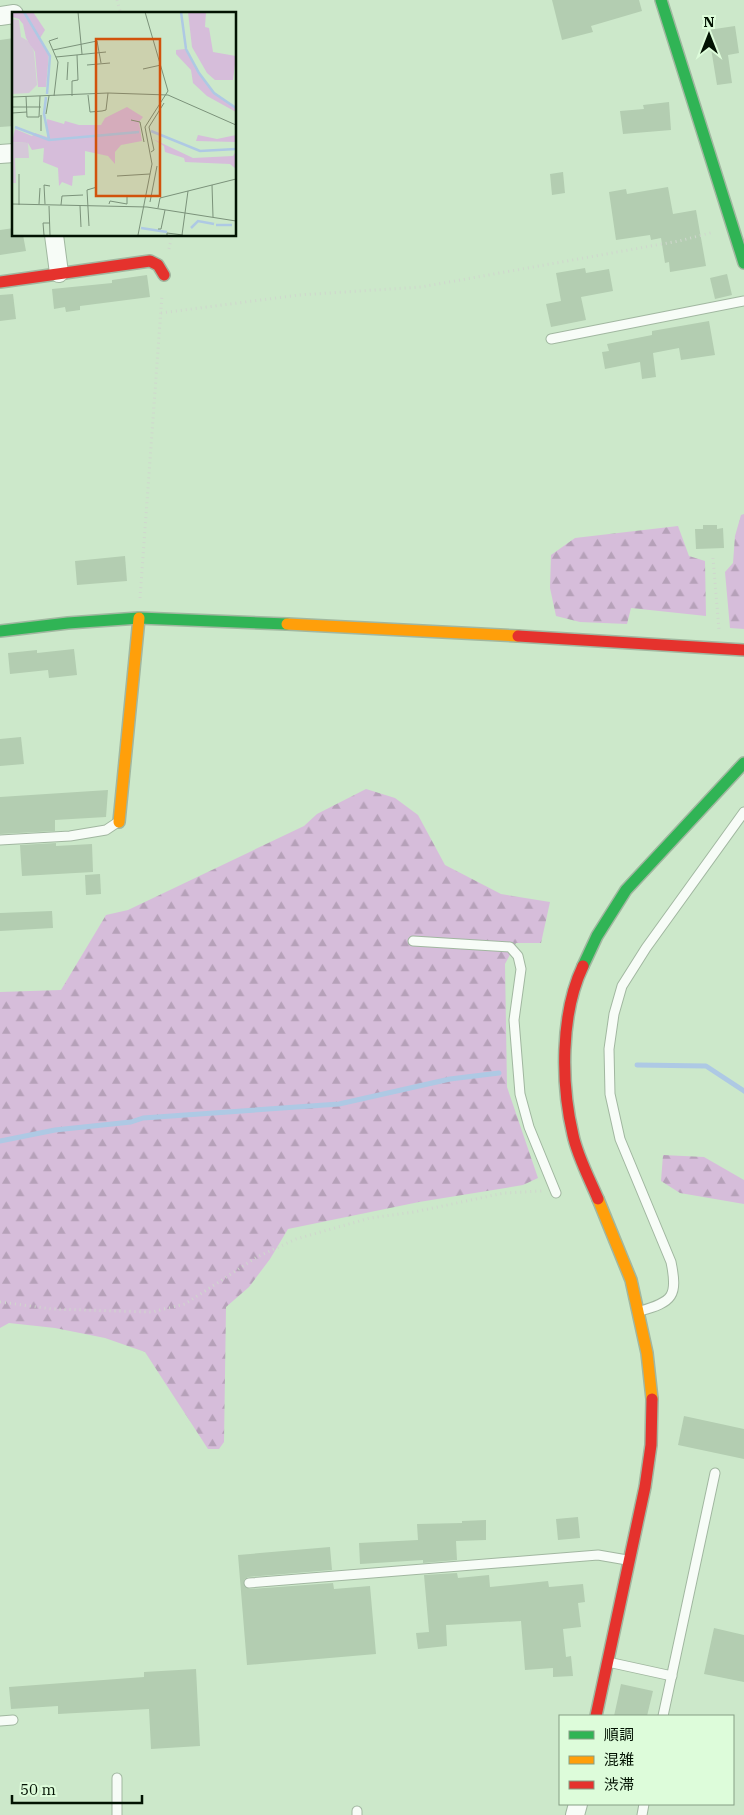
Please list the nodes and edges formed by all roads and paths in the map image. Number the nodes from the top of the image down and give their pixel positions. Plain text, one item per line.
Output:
1 (661, 0) edge
2 (733, 227) junction
3 (54, 236) edge
4 (744, 263) edge
5 (59, 273) junction
6 (164, 275) joint
7 (0, 282) edge
8 (744, 301) edge
9 (161, 313) junction
10 (552, 339) dead end
11 (138, 618) junction
12 (0, 631) edge
13 (744, 650) edge
14 (744, 764) edge
15 (744, 812) edge
16 (118, 822) joint
17 (0, 840) edge
18 (413, 941) dead end
19 (556, 1193) joint
20 (0, 1302) edge
21 (639, 1312) junction
22 (715, 1473) dead end
23 (629, 1560) junction
24 (249, 1583) dead end
25 (608, 1662) junction
26 (672, 1676) junction
27 (596, 1715) edge
28 (663, 1715) edge
29 (13, 1720) dead end
30 (0, 1721) edge
31 (117, 1778) dead end
32 (117, 1815) edge

1 - 2 street
2 - 4 street
2 - 9 path
3 - 5 street
5 - 6 street
5 - 7 street
6 - 9 path
8 - 10 lane
9 - 11 path
11 - 12 street
11 - 13 street
11 - 16 street
14 - 21 street
15 - 21 lane
16 - 17 lane
18 - 19 lane
19 - 20 path
21 - 23 street
22 - 26 lane
23 - 24 lane
23 - 25 street
25 - 26 lane
25 - 27 street
26 - 28 lane
29 - 30 lane
31 - 32 lane

